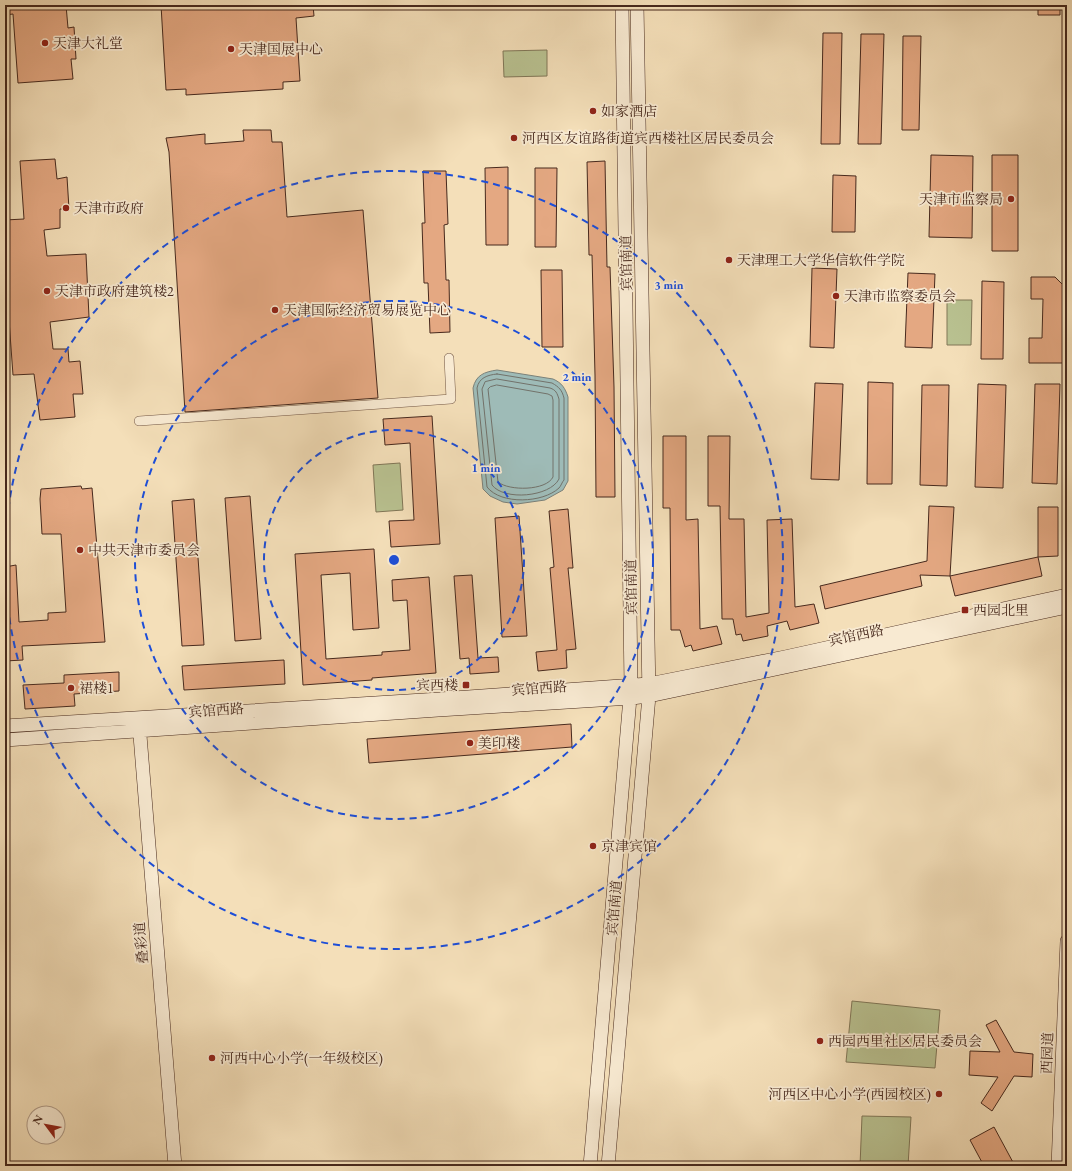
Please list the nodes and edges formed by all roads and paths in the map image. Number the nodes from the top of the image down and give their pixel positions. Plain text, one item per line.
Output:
1 (622, 5) edge
2 (637, 5) edge
3 (450, 358) dead end
4 (139, 421) dead end
5 (1067, 595) edge
6 (1067, 604) edge
7 (1047, 605) junction
8 (1067, 607) edge
9 (1067, 615) edge
10 (649, 690) junction
11 (631, 692) junction
12 (139, 718) junction
13 (5, 726) edge
14 (140, 732) junction
15 (5, 740) edge
16 (1067, 941) edge
17 (1067, 967) edge
18 (175, 1166) edge
19 (590, 1166) edge
20 (608, 1166) edge
21 (1058, 1166) edge

1 - 11 main road, 宾馆南道
2 - 10 main road, 宾馆南道
3 - 4 street
5 - 7 main road, 宾馆西路
6 - 7 main road
7 - 8 main road, 宾馆西路
7 - 9 main road
7 - 10 main road, 宾馆西路
10 - 11 main road, 宾馆西路
10 - 20 main road, 宾馆南道
11 - 12 main road, 宾馆西路
11 - 14 main road, 宾馆西路
11 - 19 main road, 宾馆南道
12 - 13 main road, 宾馆西路
12 - 14 main road, 叠彩道
14 - 15 main road, 宾馆西路
14 - 18 main road, 叠彩道
16 - 17 main road, 西园道
17 - 21 main road, 西园道

